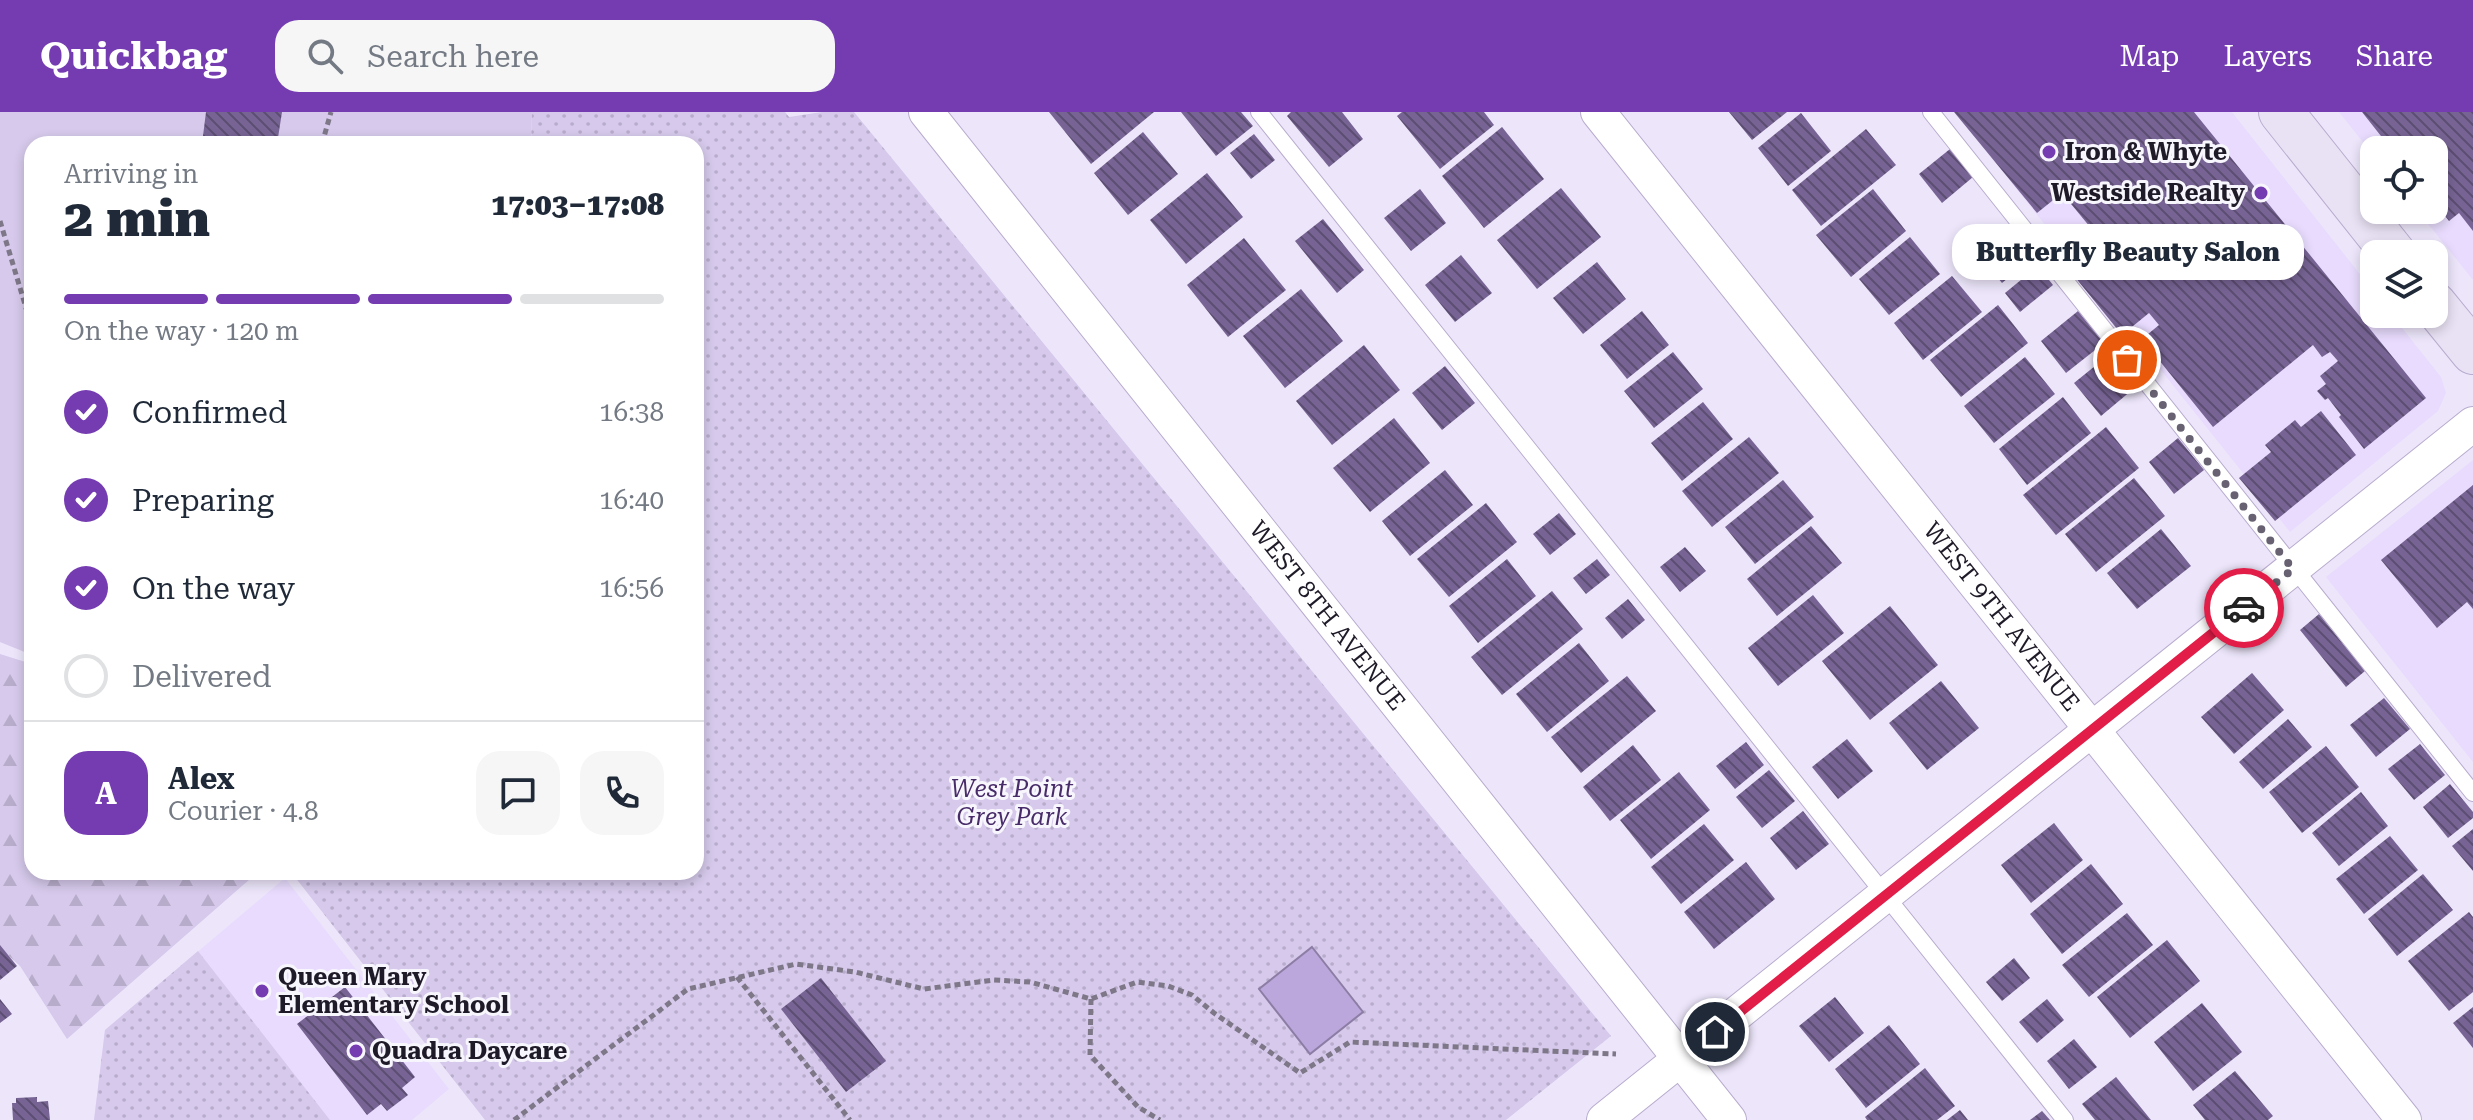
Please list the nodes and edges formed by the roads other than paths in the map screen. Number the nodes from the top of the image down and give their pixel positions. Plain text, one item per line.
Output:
1 (1259, 112) edge
2 (1598, 112) edge
3 (1931, 112) edge
4 (2281, 112) edge
5 (927, 113) edge
6 (2383, 240) edge
7 (2448, 321) edge
8 (2473, 352) edge
9 (2473, 424) edge
10 (2293, 569) junction
11 (2091, 730) junction
12 (2473, 793) edge
13 (1885, 896) junction
14 (1681, 1059) junction
15 (1604, 1120) edge
16 (1729, 1120) edge
17 (2065, 1120) edge
18 (2404, 1120) edge

1 - 13 lane
2 - 11 street, WEST 9TH AVENUE
3 - 10 lane
4 - 6 main road
5 - 14 street, WEST 8TH AVENUE
7 - 8 main road
9 - 10 street
10 - 11 street
10 - 12 lane
11 - 13 street
11 - 18 street, WEST 9TH AVENUE
13 - 14 street
13 - 17 lane
14 - 15 street
14 - 16 street, WEST 8TH AVENUE

